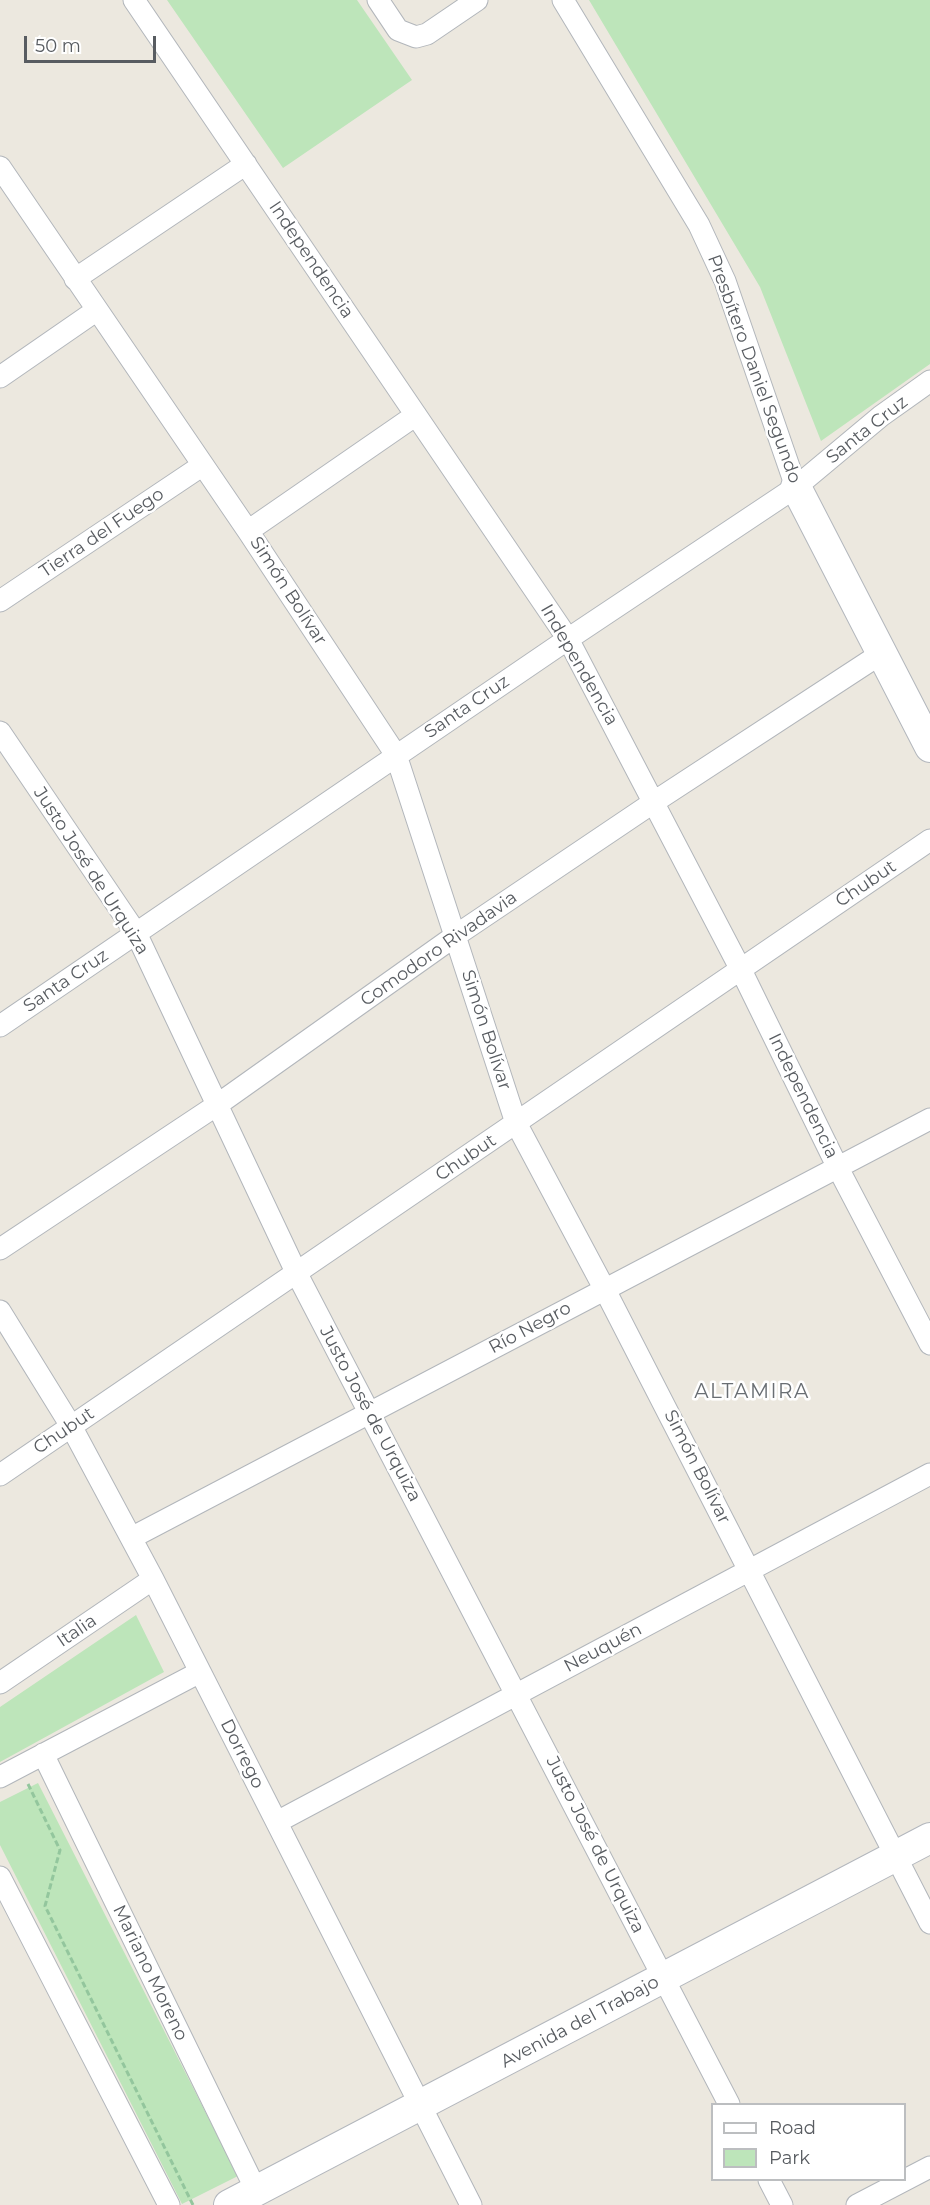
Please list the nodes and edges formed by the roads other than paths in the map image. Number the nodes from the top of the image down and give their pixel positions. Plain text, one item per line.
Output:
1 (134, 0) edge
2 (378, 0) edge
3 (477, 0) edge
4 (563, 0) edge
5 (246, 164) junction
6 (0, 167) edge
7 (75, 279) junction
8 (97, 310) junction
9 (0, 377) edge
10 (930, 381) edge
11 (416, 415) junction
12 (203, 465) junction
13 (796, 487) junction
14 (248, 531) junction
15 (0, 601) edge
16 (568, 639) junction
17 (882, 653) junction
18 (0, 732) edge
19 (930, 747) edge
20 (396, 755) junction
21 (654, 802) junction
22 (930, 840) edge
23 (136, 933) junction
24 (455, 936) junction
25 (741, 970) junction
26 (0, 1026) edge
27 (217, 1105) junction
28 (930, 1119) edge
29 (516, 1123) junction
30 (838, 1168) junction
31 (0, 1249) edge
32 (297, 1274) junction
33 (604, 1288) junction
34 (0, 1311) edge
35 (930, 1344) edge
36 (369, 1413) junction
37 (72, 1426) junction
38 (930, 1474) edge
39 (0, 1475) edge
40 (131, 1538) junction
41 (750, 1570) junction
42 (153, 1579) junction
43 (200, 1672) junction
44 (0, 1683) edge
45 (517, 1694) junction
46 (44, 1754) junction
47 (0, 1777) edge
48 (277, 1822) junction
49 (930, 1838) edge
50 (895, 1857) junction
51 (0, 1878) edge
52 (930, 1923) edge
53 (663, 1978) junction
54 (728, 2103) edge
55 (419, 2105) junction
56 (930, 2167) edge
57 (906, 2179) edge
58 (770, 2181) edge
59 (903, 2181) edge
60 (257, 2192) junction
61 (170, 2205) edge
62 (229, 2205) edge
63 (471, 2205) edge
64 (782, 2205) edge
65 (857, 2205) edge

1 - 5 street, Independencia
2 - 3 street
4 - 13 street, Presbítero Daniel Segundo
5 - 7 street
5 - 11 street, Independencia
6 - 7 street, Simón Bolívar
7 - 8 street, Simón Bolívar
8 - 9 street
8 - 12 street, Simón Bolívar
10 - 13 street, Santa Cruz
11 - 14 street
11 - 16 street, Independencia
12 - 14 street, Simón Bolívar
12 - 15 street, Tierra del Fuego
13 - 16 street, Santa Cruz
13 - 17 main road, Presbítero Daniel Segundo
14 - 20 street, Simón Bolívar
16 - 20 street, Santa Cruz
16 - 21 street, Independencia
17 - 19 main road, Presbítero Daniel Segundo
17 - 21 street, Comodoro Rivadavia
18 - 23 street, Justo José de Urquiza
20 - 23 street, Santa Cruz
20 - 24 street, Simón Bolívar
21 - 24 street, Comodoro Rivadavia
21 - 25 street, Independencia
22 - 25 street, Chubut
23 - 26 street, Santa Cruz
23 - 27 street, Justo José de Urquiza
24 - 27 street, Comodoro Rivadavia
24 - 29 street, Simón Bolívar
25 - 29 street, Chubut
25 - 30 street, Independencia
27 - 31 street, Comodoro Rivadavia
27 - 32 street, Justo José de Urquiza
28 - 30 street, Río Negro
29 - 32 street, Chubut
29 - 33 street, Simón Bolívar
30 - 33 street, Río Negro
30 - 35 street, Independencia
32 - 36 street, Justo José de Urquiza
32 - 37 street, Chubut
33 - 36 street, Río Negro
33 - 41 street, Simón Bolívar
34 - 37 street, Dorrego
36 - 40 street, Río Negro
36 - 45 street, Justo José de Urquiza
37 - 39 street, Chubut
37 - 40 street, Dorrego
38 - 41 street, Neuquén
40 - 42 street, Dorrego
41 - 45 street, Neuquén
41 - 50 street, Simón Bolívar
42 - 43 street, Dorrego
42 - 44 street, Italia
43 - 46 street
43 - 48 street, Dorrego
45 - 48 street, Neuquén
45 - 53 street, Justo José de Urquiza
46 - 47 street
46 - 60 street, Mariano Moreno
48 - 55 street, Dorrego
49 - 50 main road, Avenida del Trabajo
50 - 52 street, Simón Bolívar
50 - 53 main road, Avenida del Trabajo
51 - 61 street
53 - 54 street, Justo José de Urquiza
53 - 55 main road, Avenida del Trabajo
55 - 60 main road, Avenida del Trabajo
55 - 63 street, Dorrego
56 - 57 street
58 - 64 street
59 - 65 street
60 - 62 main road, Avenida del Trabajo

